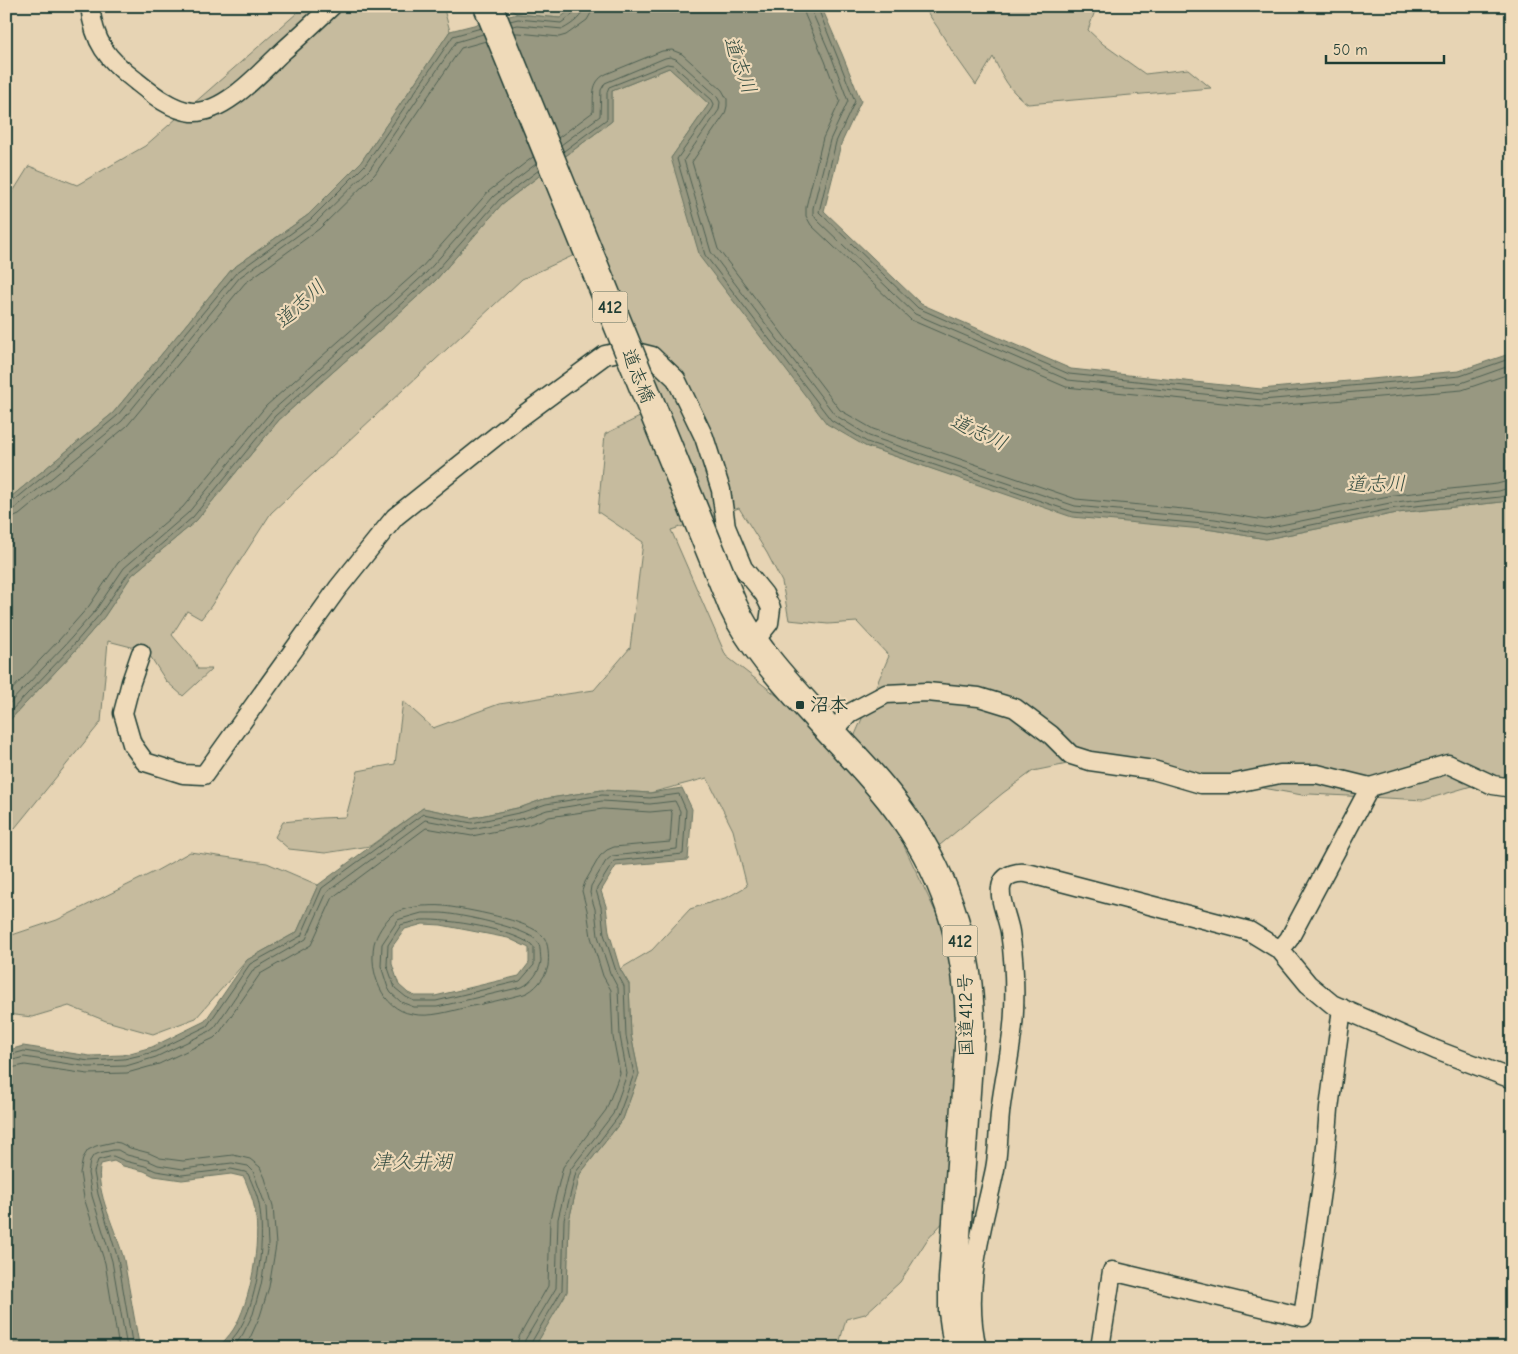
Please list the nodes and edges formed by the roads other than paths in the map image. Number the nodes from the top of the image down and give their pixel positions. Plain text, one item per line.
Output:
1 (90, 6) edge
2 (332, 6) edge
3 (488, 6) edge
4 (732, 606) joint
5 (754, 642) junction
6 (141, 653) dead end
7 (831, 733) junction
8 (1370, 787) junction
9 (1512, 788) edge
10 (1280, 950) junction
11 (1342, 1008) junction
12 (1512, 1079) edge
13 (958, 1348) edge
14 (978, 1348) edge
15 (1100, 1348) edge

1 - 2 street
3 - 4 highway, 道志橋 / 412, bridge
4 - 5 highway, 国道412号 / 412
5 - 6 street
5 - 7 highway, 国道412号 / 412
7 - 8 street
7 - 13 highway, 国道412号 / 412
8 - 9 street
8 - 10 street
10 - 11 street
10 - 14 street
11 - 12 street
11 - 15 street

